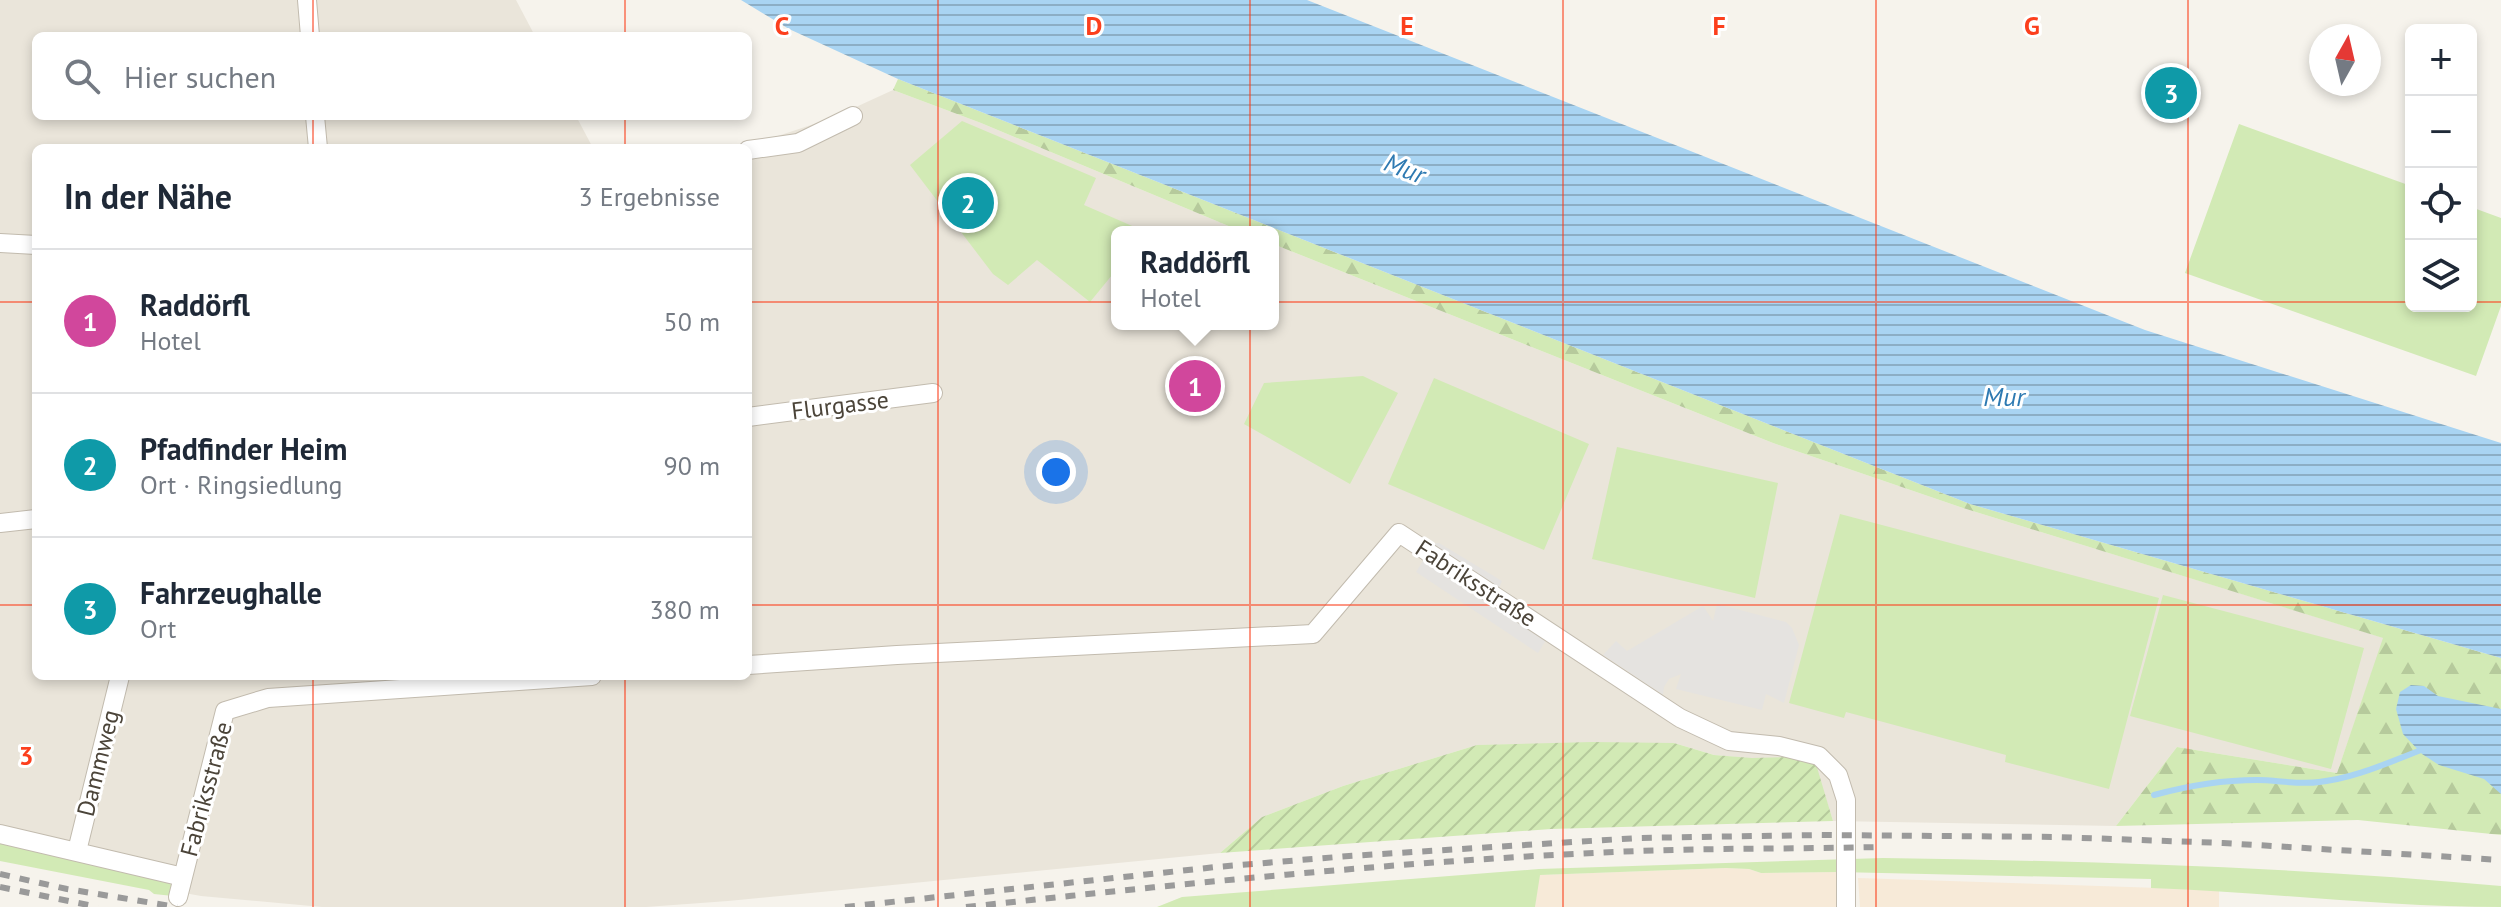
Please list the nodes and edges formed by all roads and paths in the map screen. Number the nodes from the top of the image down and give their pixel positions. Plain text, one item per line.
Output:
1 (307, 0) edge
2 (310, 32) edge
3 (853, 116) dead end
4 (315, 120) edge
5 (318, 144) edge
6 (752, 149) edge
7 (0, 243) edge
8 (32, 245) edge
9 (933, 393) dead end
10 (752, 416) edge
11 (32, 519) edge
12 (0, 523) edge
13 (752, 665) edge
14 (119, 680) edge
15 (533, 680) edge
16 (0, 834) edge
17 (77, 851) junction
18 (183, 877) junction
19 (178, 897) dead end
20 (1846, 907) edge

1 - 2 street
3 - 6 street
4 - 5 street
7 - 8 street
9 - 10 street, Flurgasse
11 - 12 street
13 - 20 street, Fabriksstraße
14 - 17 street, Dammweg
15 - 18 street, Fabriksstraße
16 - 17 street, Dammweg
17 - 18 street, Dammweg
18 - 19 street, Fabriksstraße

